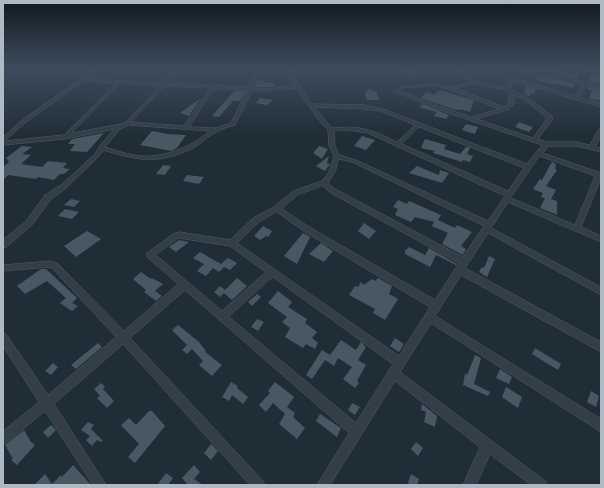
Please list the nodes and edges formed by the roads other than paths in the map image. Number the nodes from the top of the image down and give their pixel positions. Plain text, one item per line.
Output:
1 (67, 92) edge
2 (110, 92) edge
3 (157, 92) edge
4 (210, 92) edge
5 (250, 92) edge
6 (301, 92) edge
7 (400, 92) edge
8 (460, 92) edge
9 (511, 92) edge
10 (515, 92) edge
11 (556, 92) edge
12 (580, 92) edge
13 (577, 98) junction
14 (310, 105) junction
15 (601, 105) edge
16 (504, 109) junction
17 (472, 119) junction
18 (128, 122) junction
19 (418, 125) junction
20 (121, 126) junction
21 (186, 128) junction
22 (215, 130) junction
23 (331, 130) junction
24 (601, 130) edge
25 (65, 137) junction
26 (534, 140) junction
27 (3, 141) edge
28 (398, 144) junction
29 (546, 144) junction
30 (592, 147) junction
31 (102, 148) junction
32 (601, 150) edge
33 (538, 153) junction
34 (337, 156) junction
35 (528, 167) junction
36 (600, 176) edge
37 (324, 183) junction
38 (509, 197) junction
39 (277, 209) junction
40 (488, 227) junction
41 (577, 229) junction
42 (601, 240) edge
43 (232, 243) junction
44 (3, 245) edge
45 (462, 266) junction
46 (3, 268) edge
47 (272, 272) junction
48 (184, 285) junction
49 (601, 291) edge
50 (436, 306) junction
51 (222, 316) junction
52 (429, 317) junction
53 (124, 337) junction
54 (3, 338) edge
55 (601, 347) edge
56 (400, 363) junction
57 (394, 374) junction
58 (47, 403) junction
59 (601, 426) edge
60 (357, 432) junction
61 (3, 438) edge
62 (487, 446) junction
63 (255, 483) edge
64 (100, 485) edge
65 (324, 485) edge
66 (469, 485) edge
67 (541, 485) edge

1 - 27 street
2 - 25 street
3 - 18 street
4 - 21 street
5 - 22 street
6 - 14 street
7 - 17 street
8 - 16 street
9 - 16 street
10 - 26 street
11 - 13 street
12 - 13 street
13 - 15 street
14 - 19 street
14 - 23 street
16 - 17 street
17 - 26 street
18 - 20 street
18 - 21 street
19 - 28 street
19 - 35 street
20 - 25 street
20 - 31 street
21 - 22 street
22 - 31 street
23 - 28 street
23 - 34 street
24 - 30 street
25 - 27 street
26 - 29 street
28 - 38 street
29 - 30 street
29 - 33 street
30 - 32 street
31 - 44 street
33 - 35 street
33 - 36 street
34 - 37 street
34 - 40 street
35 - 38 street
36 - 41 street
37 - 39 street
37 - 45 street
38 - 40 street
38 - 41 street
39 - 43 street
39 - 50 street
40 - 45 street
40 - 49 street
41 - 42 street
43 - 47 street
43 - 48 street
45 - 50 street
45 - 55 street
46 - 53 street
47 - 51 street
47 - 56 street
48 - 51 street
48 - 53 street
50 - 52 street
51 - 60 street
52 - 56 street
52 - 59 street
53 - 58 street
53 - 63 street
54 - 58 street
56 - 57 street
57 - 60 street
57 - 62 street
58 - 61 street
58 - 64 street
60 - 65 street
62 - 66 street
62 - 67 street

